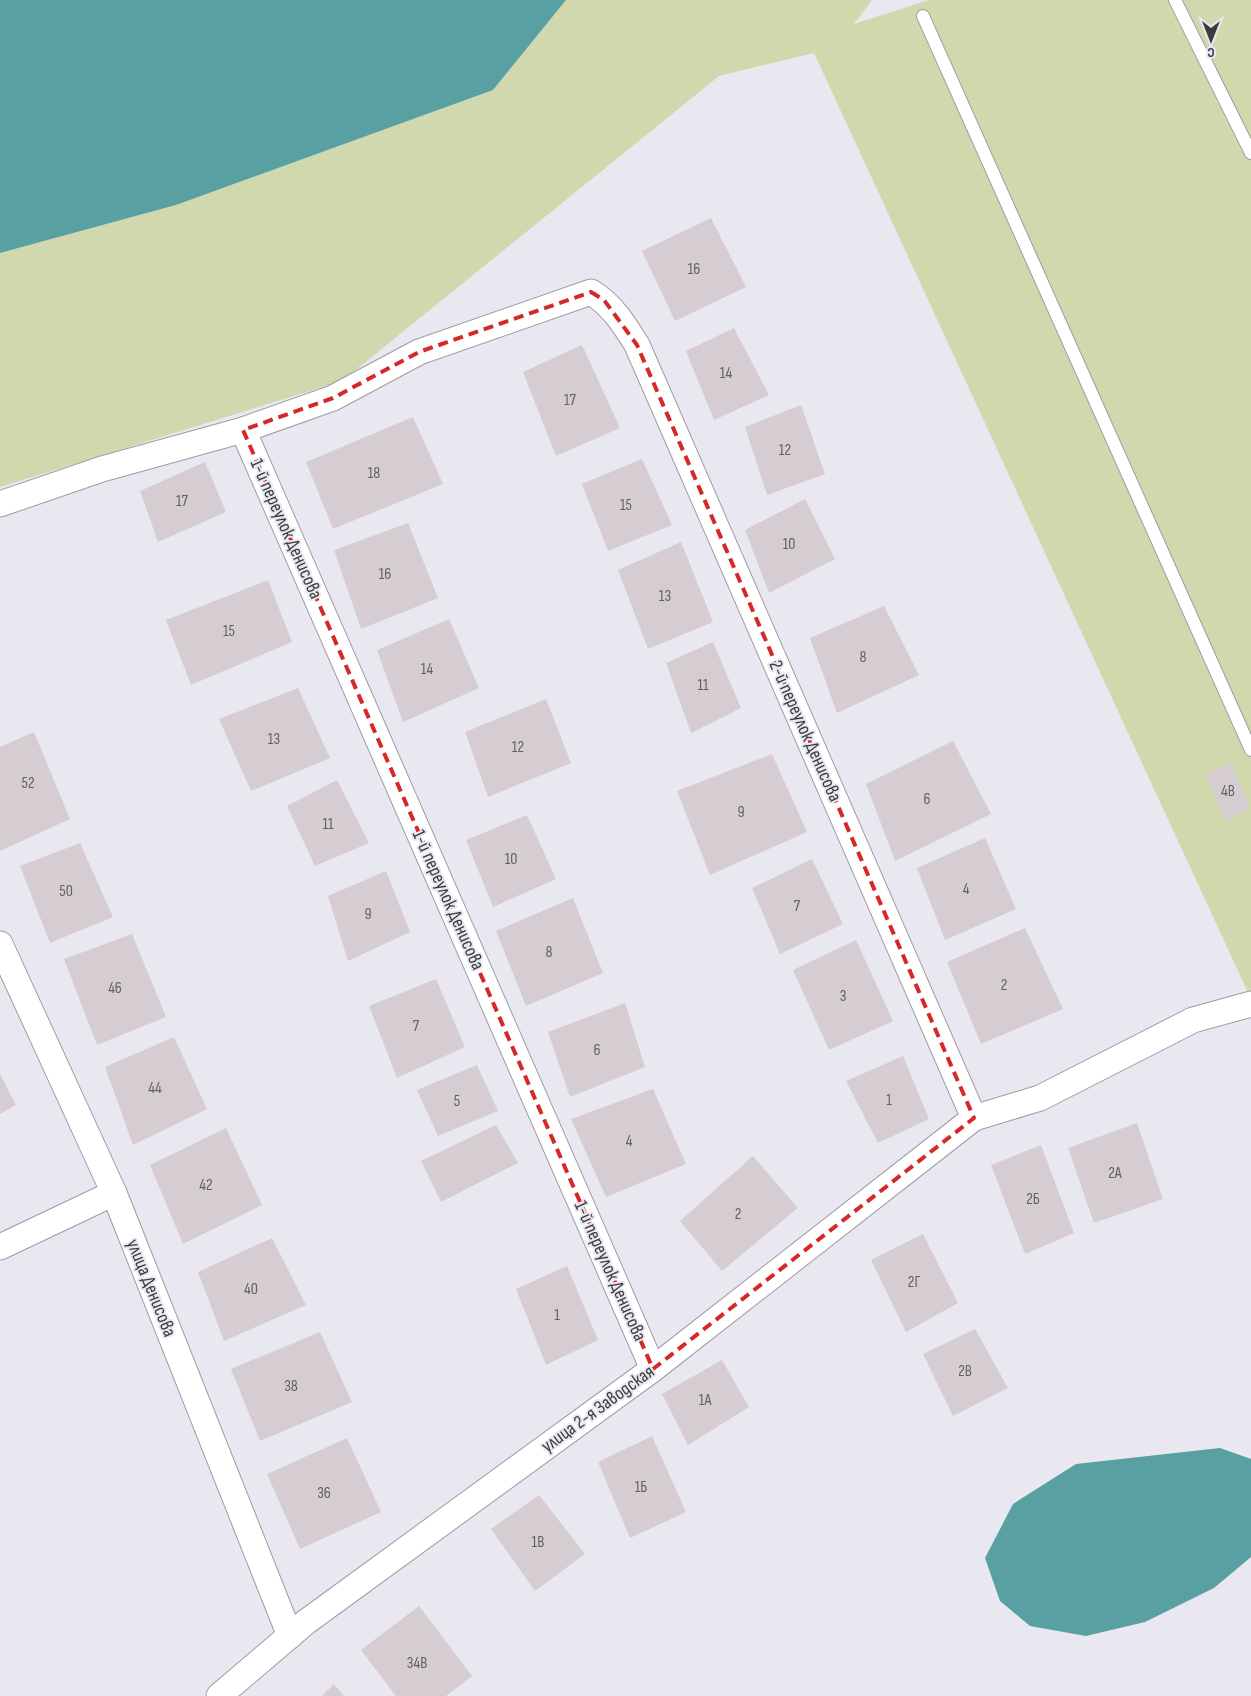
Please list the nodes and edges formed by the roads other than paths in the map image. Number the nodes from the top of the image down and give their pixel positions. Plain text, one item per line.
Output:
1 (1175, 0) edge
2 (923, 16) dead end
3 (1251, 153) edge
4 (243, 430) junction
5 (0, 504) edge
6 (1251, 750) edge
7 (0, 944) edge
8 (1251, 1004) edge
9 (974, 1118) junction
10 (114, 1193) junction
11 (0, 1247) edge
12 (653, 1369) junction
13 (290, 1636) junction
14 (228, 1693) edge

1 - 3 lane
2 - 6 lane
4 - 5 street
4 - 9 street, 2-й переулок Денисова
4 - 12 street, 1-й переулок Денисова
7 - 10 street, улица Денисова
8 - 9 street
9 - 12 street, улица 2-я Заводская
10 - 11 street
10 - 13 street, улица Денисова
12 - 13 street, улица 2-я Заводская
13 - 14 street, улица 2-я Заводская

